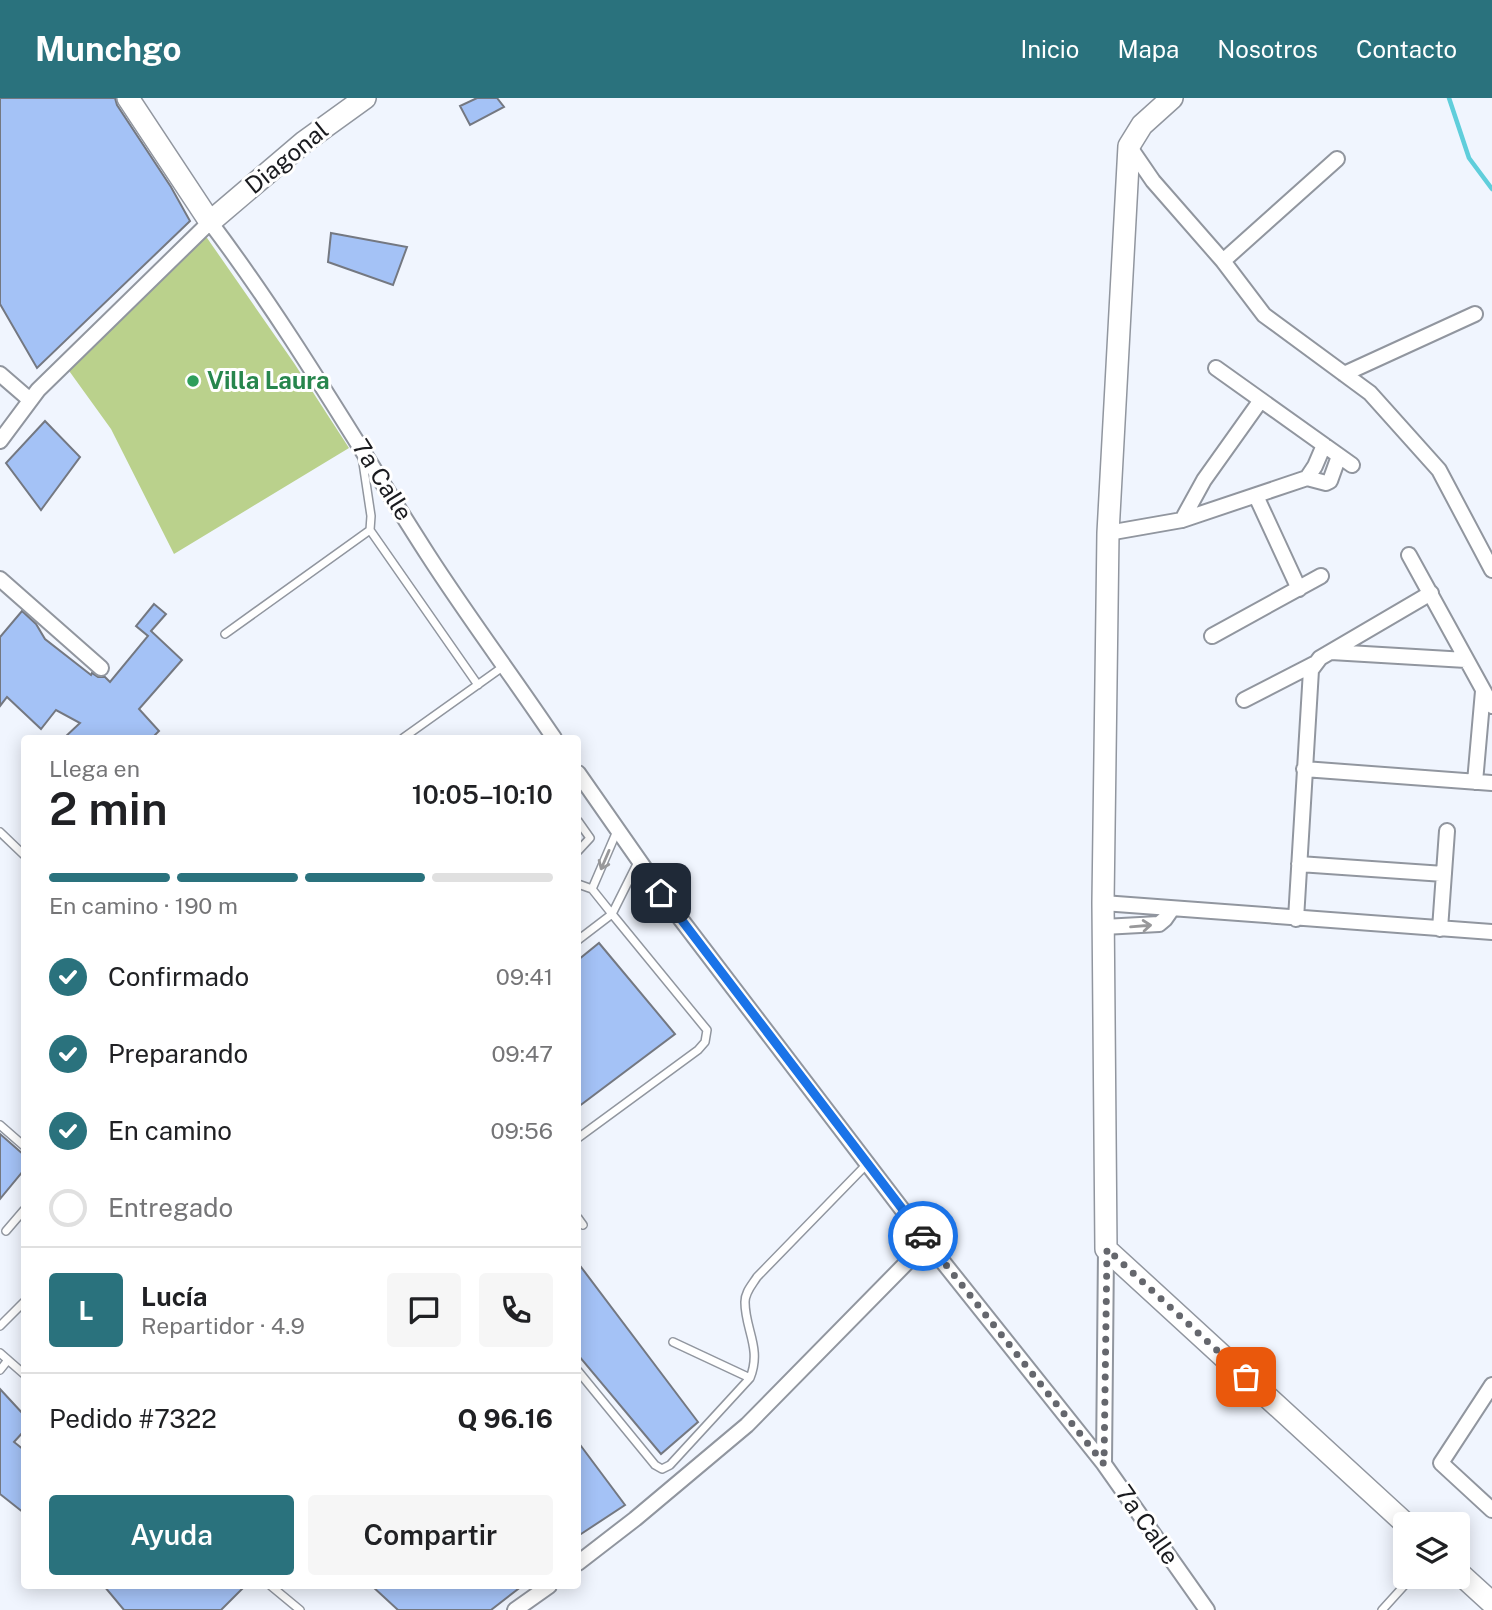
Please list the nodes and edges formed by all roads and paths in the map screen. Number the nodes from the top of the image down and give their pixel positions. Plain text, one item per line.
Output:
1 (128, 98) edge
2 (365, 98) edge
3 (1172, 98) edge
4 (1129, 146) junction
5 (1337, 159) dead end
6 (210, 222) junction
7 (1223, 261) junction
8 (1475, 314) dead end
9 (1216, 368) dead end
10 (0, 374) edge
11 (1344, 374) junction
12 (30, 400) junction
13 (1261, 400) junction
14 (0, 442) edge
15 (360, 445) junction
16 (1324, 445) junction
17 (1339, 456) junction
18 (1352, 465) dead end
19 (1307, 478) junction
20 (1256, 496) junction
21 (1182, 520) junction
22 (370, 530) junction
23 (1108, 533) junction
24 (1409, 555) dead end
25 (1492, 570) edge
26 (1321, 576) dead end
27 (0, 579) edge
28 (1298, 589) junction
29 (1431, 593) junction
30 (225, 634) dead end
31 (1212, 636) dead end
32 (1330, 652) junction
33 (1466, 660) junction
34 (1314, 664) junction
35 (505, 665) junction
36 (101, 667) dead end
37 (478, 685) junction
38 (1483, 691) junction
39 (1244, 699) dead end
40 (1492, 706) edge
41 (407, 735) edge
42 (552, 735) edge
43 (1304, 769) junction
44 (581, 777) edge
45 (1475, 782) junction
46 (1492, 783) edge
47 (581, 825) edge
48 (617, 831) junction
49 (1447, 831) dead end
50 (0, 832) edge
51 (581, 848) edge
52 (21, 852) edge
53 (638, 862) junction
54 (1299, 864) junction
55 (1444, 874) junction
56 (581, 885) edge
57 (592, 889) junction
58 (1103, 903) junction
59 (1172, 909) junction
60 (612, 914) junction
61 (1296, 919) junction
62 (1103, 928) junction
63 (1440, 929) junction
64 (1492, 932) edge
65 (581, 938) edge
66 (0, 1125) edge
67 (581, 1136) edge
68 (21, 1143) edge
69 (867, 1163) junction
70 (21, 1214) edge
71 (6, 1231) dead end
72 (927, 1242) junction
73 (1107, 1249) junction
74 (21, 1305) edge
75 (0, 1326) edge
76 (673, 1342) dead end
77 (0, 1353) edge
78 (8, 1360) junction
79 (0, 1370) edge
80 (21, 1371) edge
81 (581, 1375) edge
82 (750, 1378) junction
83 (1492, 1385) edge
84 (1104, 1464) junction
85 (1492, 1510) edge
86 (1393, 1512) edge
87 (581, 1561) edge
88 (1470, 1583) edge
89 (275, 1589) edge
90 (545, 1589) edge
91 (1401, 1589) edge
92 (1492, 1603) edge
93 (300, 1610) edge
94 (514, 1610) edge
95 (1207, 1610) edge
96 (1382, 1610) edge

1 - 6 street
2 - 6 street, Diagonal
3 - 4 street
4 - 7 street
4 - 23 street
5 - 7 street
6 - 12 street
6 - 15 street, 7a Calle
7 - 11 street
8 - 11 street
9 - 13 street
10 - 12 street
11 - 25 street
12 - 14 street
13 - 16 street
13 - 21 street
15 - 22 lane
15 - 35 street, 7a Calle
16 - 17 street
16 - 19 street
17 - 18 street
17 - 19 street
19 - 20 street
20 - 21 street
20 - 28 street
21 - 23 street
22 - 30 lane
22 - 37 lane
23 - 58 street
24 - 29 street
26 - 28 street
27 - 36 street
28 - 31 street
29 - 32 street
29 - 33 street
32 - 33 street
32 - 34 street
33 - 38 street
34 - 39 street
34 - 43 street
35 - 37 lane
35 - 42 street, 7a Calle
37 - 41 lane
38 - 40 street
38 - 45 street
43 - 45 street
43 - 54 street
44 - 48 street, 7a Calle
45 - 46 street
47 - 51 lane
48 - 53 street, 7a Calle
48 -> 57 lane
49 - 55 street
50 - 52 lane
53 - 60 lane
53 - 69 street, 7a Calle
54 - 55 street
54 - 61 street
55 - 63 street
56 - 57 lane
57 - 60 lane
58 - 59 street
58 - 62 street
59 - 61 street
62 -> 59 street
60 - 65 lane
60 - 67 lane
61 - 63 street
62 - 73 street
63 - 64 street
66 - 68 lane
69 - 72 street, 7a Calle
69 - 82 lane
70 - 71 lane
72 - 84 street, 7a Calle
72 - 87 street
73 - 84 street
73 - 86 street
74 - 75 lane
76 - 82 lane
77 - 78 lane
78 - 79 lane
78 - 80 lane
81 - 82 lane
83 - 85 street
84 - 95 street, 7a Calle
88 - 92 street
89 - 93 lane
90 - 94 street
91 - 96 lane

